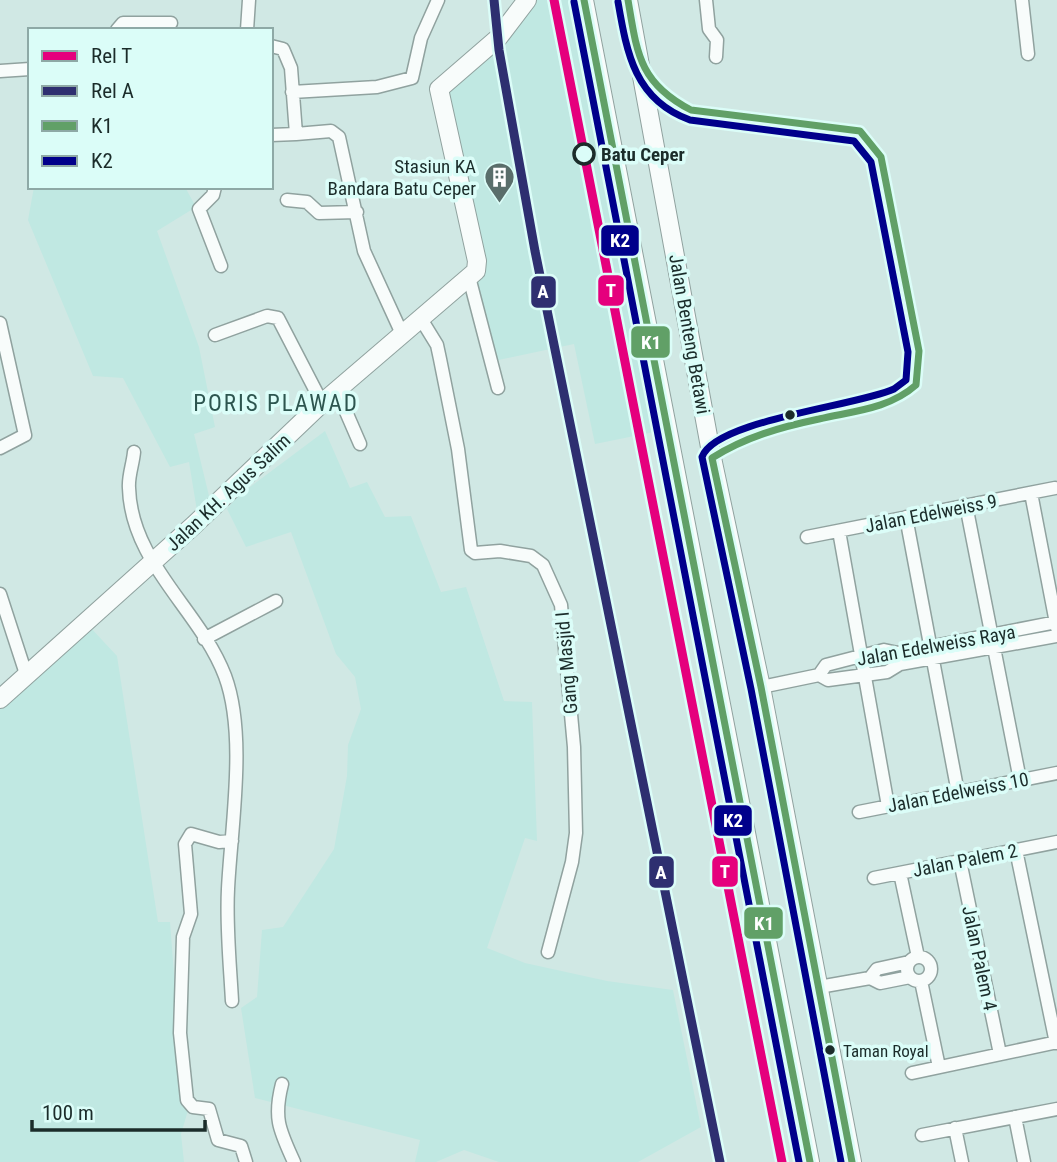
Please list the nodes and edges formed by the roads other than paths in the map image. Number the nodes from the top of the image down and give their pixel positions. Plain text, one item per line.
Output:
1 (248, 0) edge
2 (438, 0) edge
3 (527, 0) edge
4 (583, 0) edge
5 (628, 0) edge
6 (706, 0) edge
7 (1022, 0) edge
8 (171, 23) dead end
9 (119, 28) edge
10 (247, 28) edge
11 (273, 46) edge
12 (1028, 54) dead end
13 (716, 57) dead end
14 (28, 69) edge
15 (0, 71) edge
16 (292, 92) junction
17 (296, 134) junction
18 (273, 135) edge
19 (214, 189) edge
20 (287, 200) dead end
21 (357, 212) junction
22 (221, 267) dead end
23 (470, 277) junction
24 (421, 319) junction
25 (0, 323) edge
26 (215, 335) dead end
27 (403, 336) junction
28 (498, 388) dead end
29 (337, 391) junction
30 (322, 403) junction
31 (360, 444) dead end
32 (0, 448) edge
33 (134, 452) dead end
34 (1055, 488) dead end
35 (1031, 493) junction
36 (966, 505) junction
37 (906, 517) junction
38 (839, 531) junction
39 (807, 537) dead end
40 (152, 563) junction
41 (0, 594) edge
42 (276, 601) dead end
43 (1057, 624) edge
44 (1057, 636) edge
45 (204, 639) junction
46 (993, 642) junction
47 (932, 653) junction
48 (862, 657) junction
49 (865, 673) junction
50 (26, 674) junction
51 (819, 675) junction
52 (761, 687) junction
53 (0, 699) edge
54 (1057, 773) edge
55 (1020, 780) junction
56 (958, 793) junction
57 (888, 806) junction
58 (859, 812) dead end
59 (232, 841) junction
60 (1057, 842) edge
61 (1016, 850) junction
62 (960, 861) junction
63 (900, 873) junction
64 (874, 878) dead end
65 (548, 952) dead end
66 (913, 960) junction
67 (870, 978) junction
68 (916, 979) junction
69 (819, 987) junction
70 (232, 1001) dead end
71 (1056, 1042) edge
72 (1000, 1054) junction
73 (939, 1067) junction
74 (912, 1073) dead end
75 (282, 1084) dead end
76 (1057, 1109) edge
77 (1015, 1117) junction
78 (956, 1128) junction
79 (922, 1135) dead end
80 (246, 1162) edge
81 (294, 1162) edge
82 (810, 1162) edge
83 (852, 1162) edge
84 (962, 1162) edge
85 (1024, 1162) edge

1 - 10 street
2 - 16 street
3 - 23 main road
4 - 82 main road, Jalan Benteng Betawi
5 - 52 main road, Jalan Benteng Betawi
6 - 13 street
7 - 12 street
8 - 9 street
11 - 16 street
14 - 15 street
16 - 17 street
17 - 18 street
17 - 21 street
19 - 22 street
20 - 21 street
21 - 27 street
23 - 24 main road, Jalan KH. Agus Salim
23 - 28 street
24 - 27 main road, Jalan KH. Agus Salim
24 - 65 street, Gang Masjid I
25 - 32 street
26 - 30 street
27 - 29 main road, Jalan KH. Agus Salim
29 - 30 main road, Jalan KH. Agus Salim
29 - 31 street
30 - 40 main road, Jalan KH. Agus Salim
33 - 40 street
34 - 35 street, Jalan Edelweiss 9
35 - 36 street, Jalan Edelweiss 9
35 - 43 street
36 - 37 street, Jalan Edelweiss 9
36 - 46 street
37 - 38 street, Jalan Edelweiss 9
37 - 47 street
38 - 39 street, Jalan Edelweiss 9
38 - 48 street
40 - 45 street
40 - 50 main road, Jalan KH. Agus Salim
41 - 50 street
42 - 45 street
43 - 46 street, Jalan Edelweiss Raya
44 - 46 street, Jalan Edelweiss Raya
45 - 59 street
46 - 47 street, Jalan Edelweiss Raya
46 - 55 street
47 - 48 street, Jalan Edelweiss Raya
47 - 49 street, Jalan Edelweiss Raya
47 - 56 street
48 - 49 street
48 - 51 street, Jalan Edelweiss Raya
49 - 51 street, Jalan Edelweiss Raya
49 - 57 street
50 - 53 main road, Jalan KH. Agus Salim
51 - 52 street, Jalan Edelweiss Raya
52 - 69 main road, Jalan Benteng Betawi
54 - 55 street, Jalan Edelweiss 10
55 - 56 street, Jalan Edelweiss 10
56 - 57 street, Jalan Edelweiss 10
57 - 58 street, Jalan Edelweiss 10
59 - 70 street
59 - 80 street
60 - 61 street, Jalan Palem 2
61 - 62 street, Jalan Palem 2
61 - 71 street
62 - 63 street, Jalan Palem 2
62 - 72 street, Jalan Palem 4
63 - 64 street, Jalan Palem 2
63 - 66 street
66 - 67 street
66 - 68 street
66 - 68 street
67 - 68 street
67 - 69 street
68 - 73 street
69 - 83 main road, Jalan Benteng Betawi
71 - 72 street
72 - 73 street
73 - 74 street
75 - 81 street
76 - 77 street
77 - 78 street
77 - 85 street
78 - 79 street
78 - 84 street

